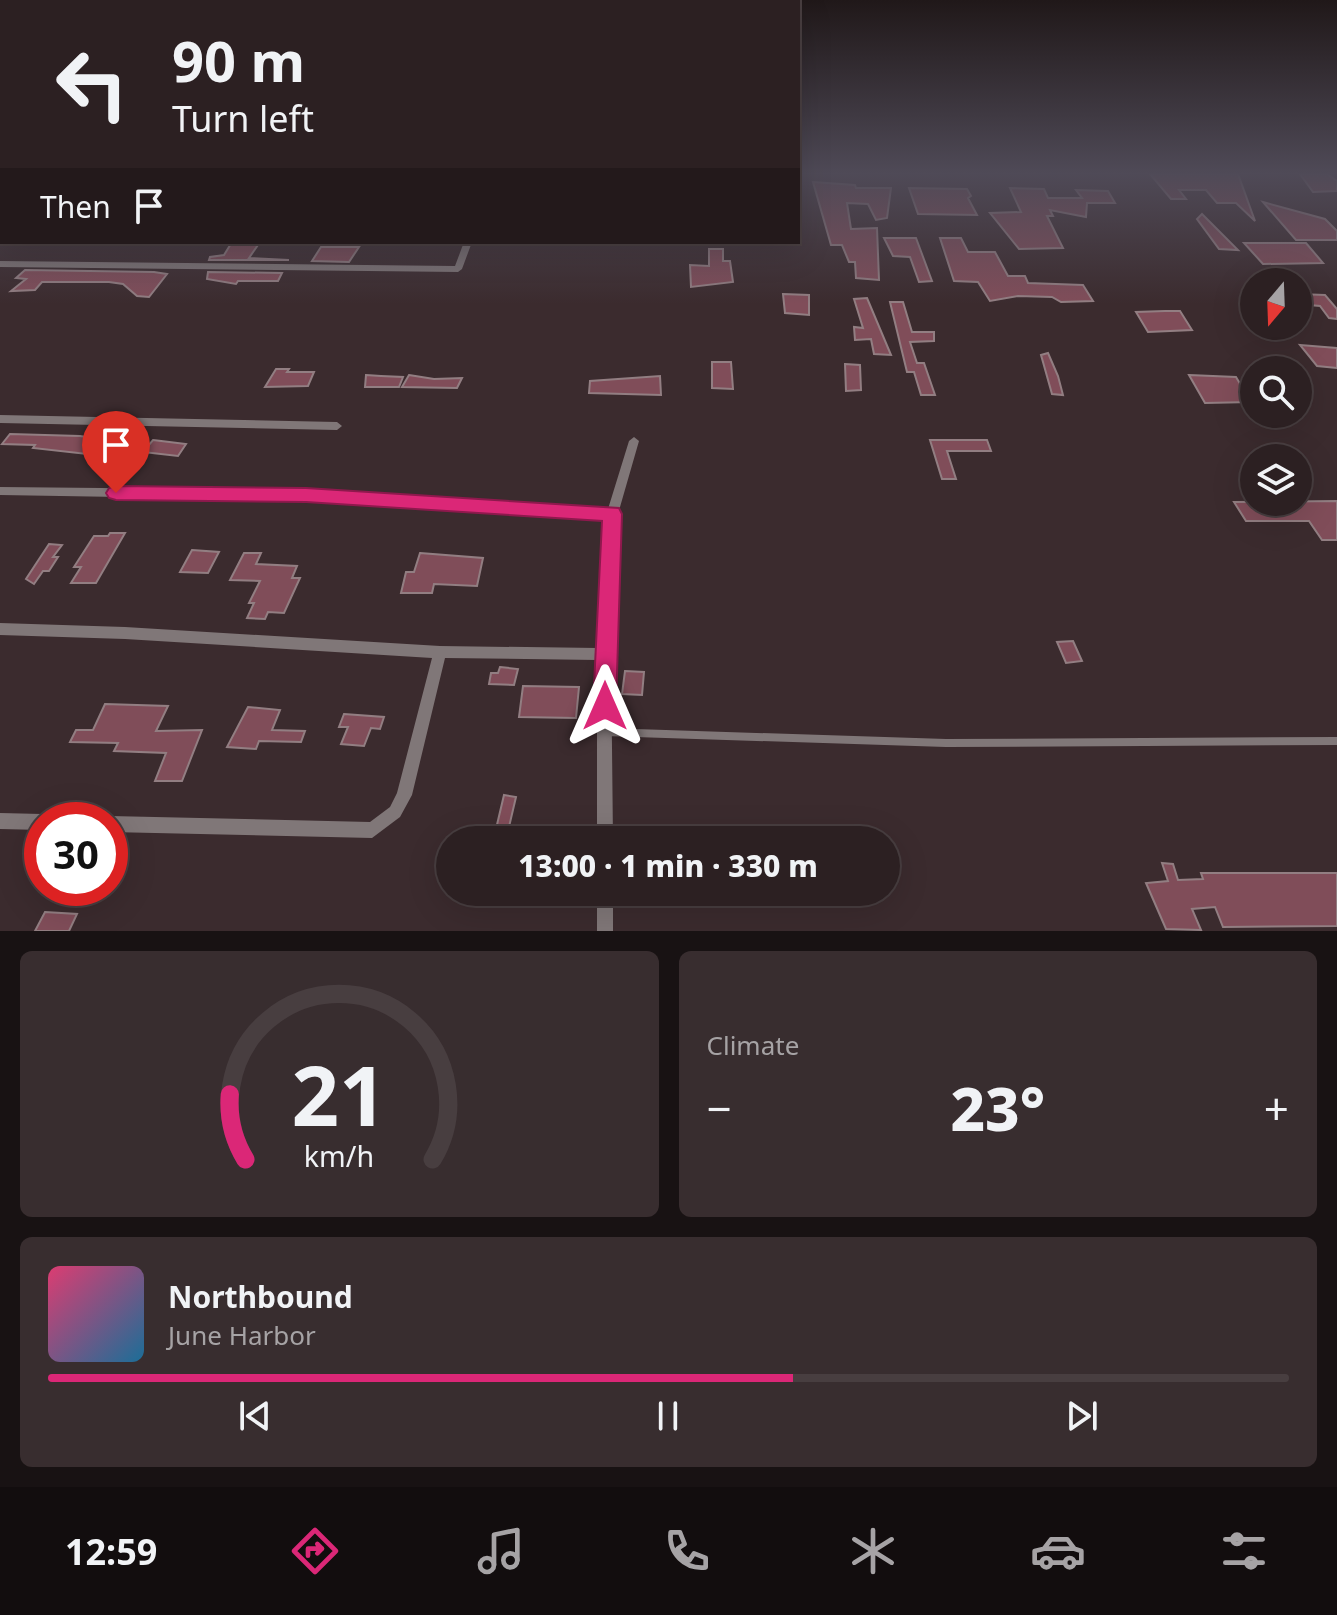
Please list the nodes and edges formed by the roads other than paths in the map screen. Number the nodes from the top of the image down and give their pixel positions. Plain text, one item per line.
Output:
1 (467, 244) edge
2 (0, 264) edge
3 (0, 419) edge
4 (337, 426) dead end
5 (634, 441) dead end
6 (0, 491) edge
7 (612, 514) junction
8 (0, 629) edge
9 (440, 652) junction
10 (604, 654) junction
11 (605, 732) junction
12 (1337, 741) edge
13 (0, 821) edge
14 (24, 822) edge
15 (128, 824) edge
16 (605, 826) edge
17 (605, 906) edge
18 (605, 931) edge

1 - 2 street
3 - 4 street
5 - 7 street
6 - 7 street
7 - 10 street
8 - 9 street
9 - 10 street
9 - 15 street
10 - 11 street
11 - 12 lane
11 - 16 street
13 - 14 street
17 - 18 street

